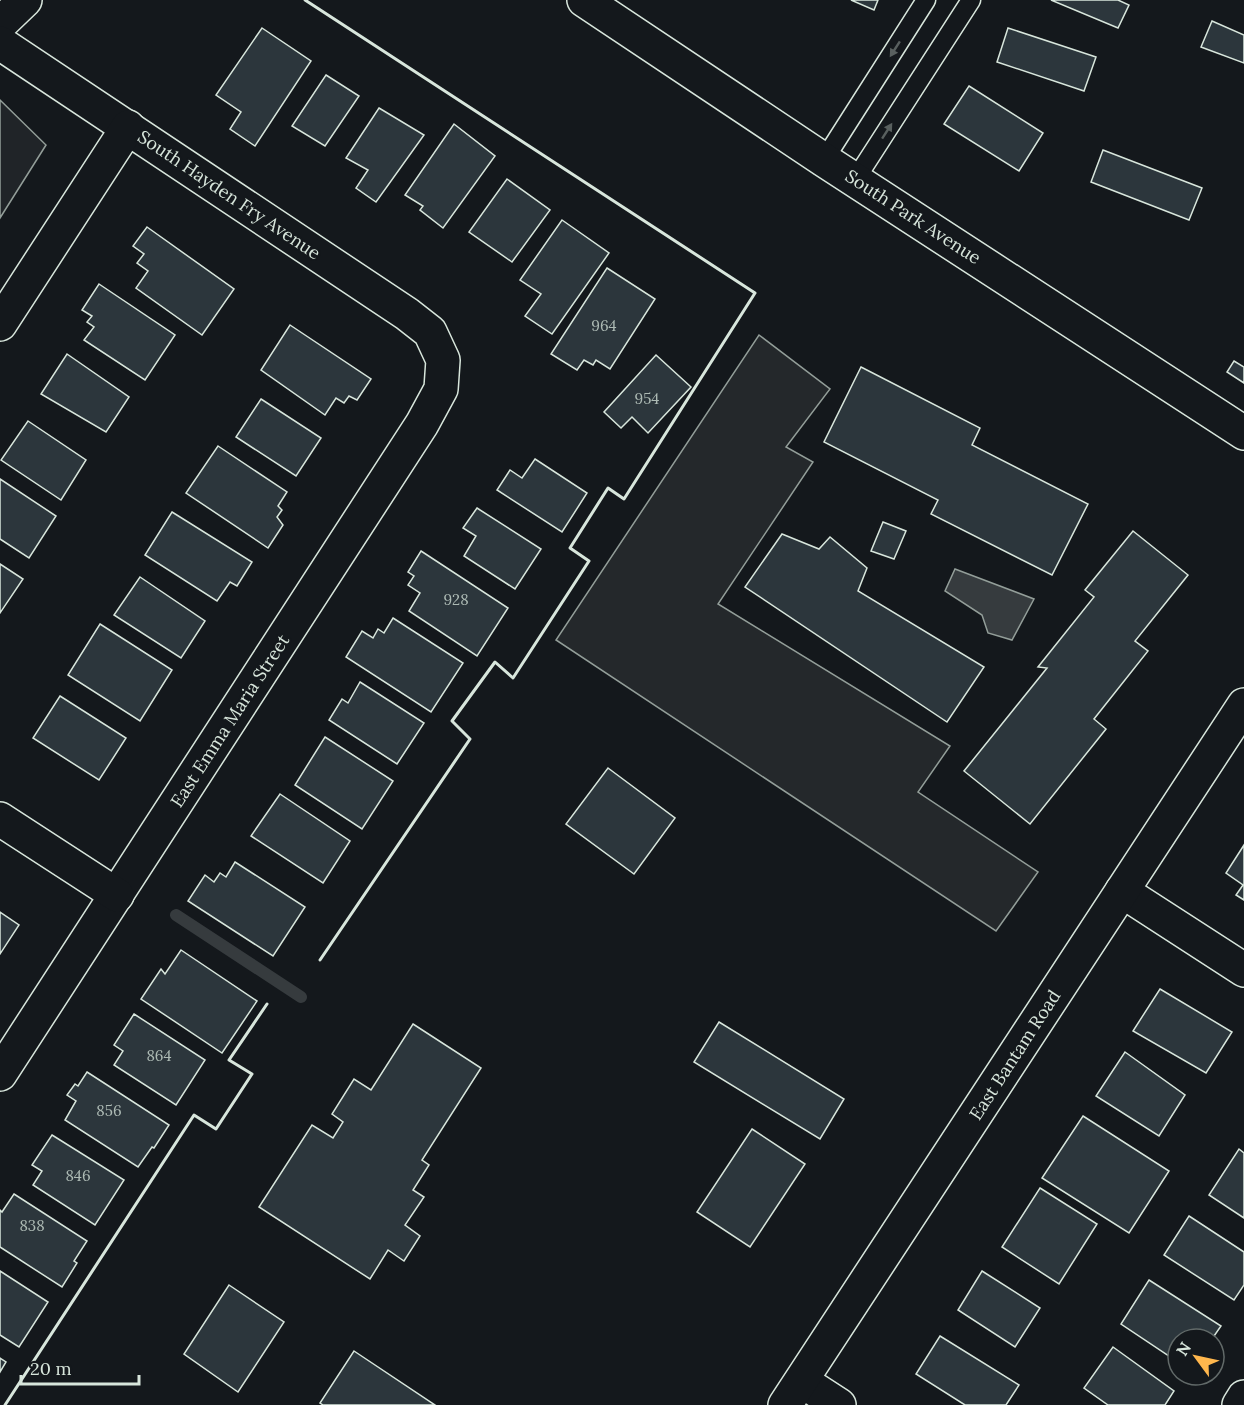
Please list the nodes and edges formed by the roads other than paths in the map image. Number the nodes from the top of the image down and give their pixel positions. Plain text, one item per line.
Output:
1 (25, 0) edge
2 (584, 0) edge
3 (926, 0) edge
4 (971, 0) edge
5 (0, 24) edge
6 (0, 43) edge
7 (128, 127) junction
8 (825, 160) junction
9 (855, 180) junction
10 (0, 324) edge
11 (444, 360) joint
12 (1244, 432) edge
13 (1244, 705) edge
14 (0, 819) edge
15 (1122, 891) junction
16 (117, 895) junction
17 (1244, 970) edge
18 (0, 1074) edge
19 (794, 1393) edge
20 (1244, 1397) edge
21 (839, 1405) edge
22 (1239, 1405) edge

1 - 5 street
2 - 8 street, South Park Avenue
3 -> 8 lane
9 -> 4 lane
6 - 7 street, South Hayden Fry Avenue
7 - 10 street
7 - 11 street, South Hayden Fry Avenue
8 - 9 street, South Park Avenue
9 - 12 street, South Park Avenue
11 - 16 street, East Emma Maria Street
13 - 15 street, East Bantam Road
14 - 16 street
15 - 17 street
15 - 19 street, East Bantam Road
16 - 18 street, East Emma Maria Street
19 - 21 street
20 - 22 street

